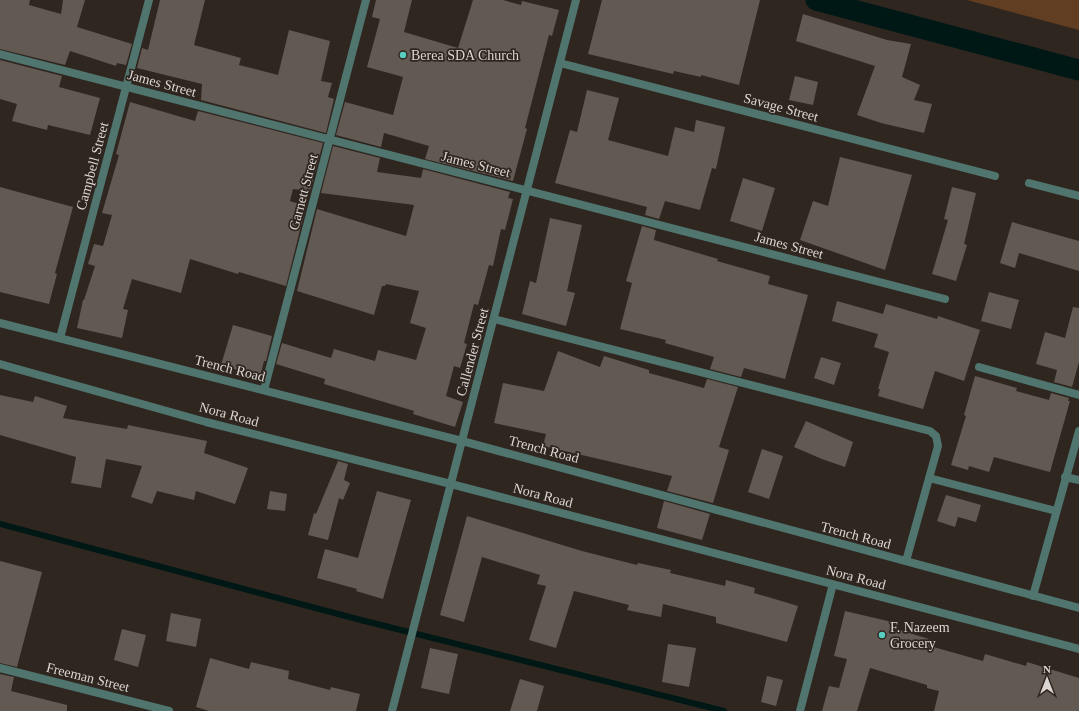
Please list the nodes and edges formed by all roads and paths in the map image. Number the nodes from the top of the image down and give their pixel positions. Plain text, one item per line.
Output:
1 (149, 0) edge
2 (366, 0) edge
3 (576, 0) edge
4 (0, 54) edge
5 (560, 63) junction
6 (126, 87) junction
7 (330, 139) junction
8 (995, 176) dead end
9 (1029, 183) dead end
10 (527, 190) junction
11 (1079, 196) edge
12 (945, 299) dead end
13 (494, 319) junction
14 (0, 323) edge
15 (60, 338) junction
16 (0, 364) edge
17 (979, 367) dead end
18 (264, 390) junction
19 (1079, 395) edge
20 (1079, 431) edge
21 (462, 441) junction
22 (1065, 477) junction
23 (929, 478) junction
24 (1079, 480) edge
25 (451, 484) junction
26 (1056, 511) junction
27 (906, 561) junction
28 (833, 584) junction
29 (1033, 596) junction
30 (1079, 608) edge
31 (1079, 649) edge
32 (0, 668) edge
33 (169, 711) edge
34 (392, 711) edge
35 (800, 711) edge

1 - 6 street, Campbell Street
2 - 7 street, Garnett Street
3 - 5 street, Callender Street
4 - 6 street, James Street
5 - 8 street, Savage Street
5 - 10 street, Callender Street
6 - 7 street, James Street
6 - 15 street, Campbell Street
7 - 10 street, James Street
7 - 18 street, Garnett Street
9 - 11 street
10 - 12 street, James Street
10 - 13 street, Callender Street
13 - 21 street, Callender Street
13 - 23 street
14 - 15 street, Trench Road
15 - 18 street, Trench Road
16 - 25 street, Nora Road
17 - 19 street
18 - 21 street, Trench Road
20 - 22 street
21 - 25 street, Callender Street
21 - 27 street, Trench Road
22 - 24 street
22 - 26 street
23 - 26 street
23 - 27 street
25 - 28 street, Nora Road
25 - 34 street, Callender Street
26 - 29 street
27 - 29 street, Trench Road
28 - 31 street, Nora Road
28 - 35 street
29 - 30 street, Trench Road
32 - 33 street, Freeman Street

